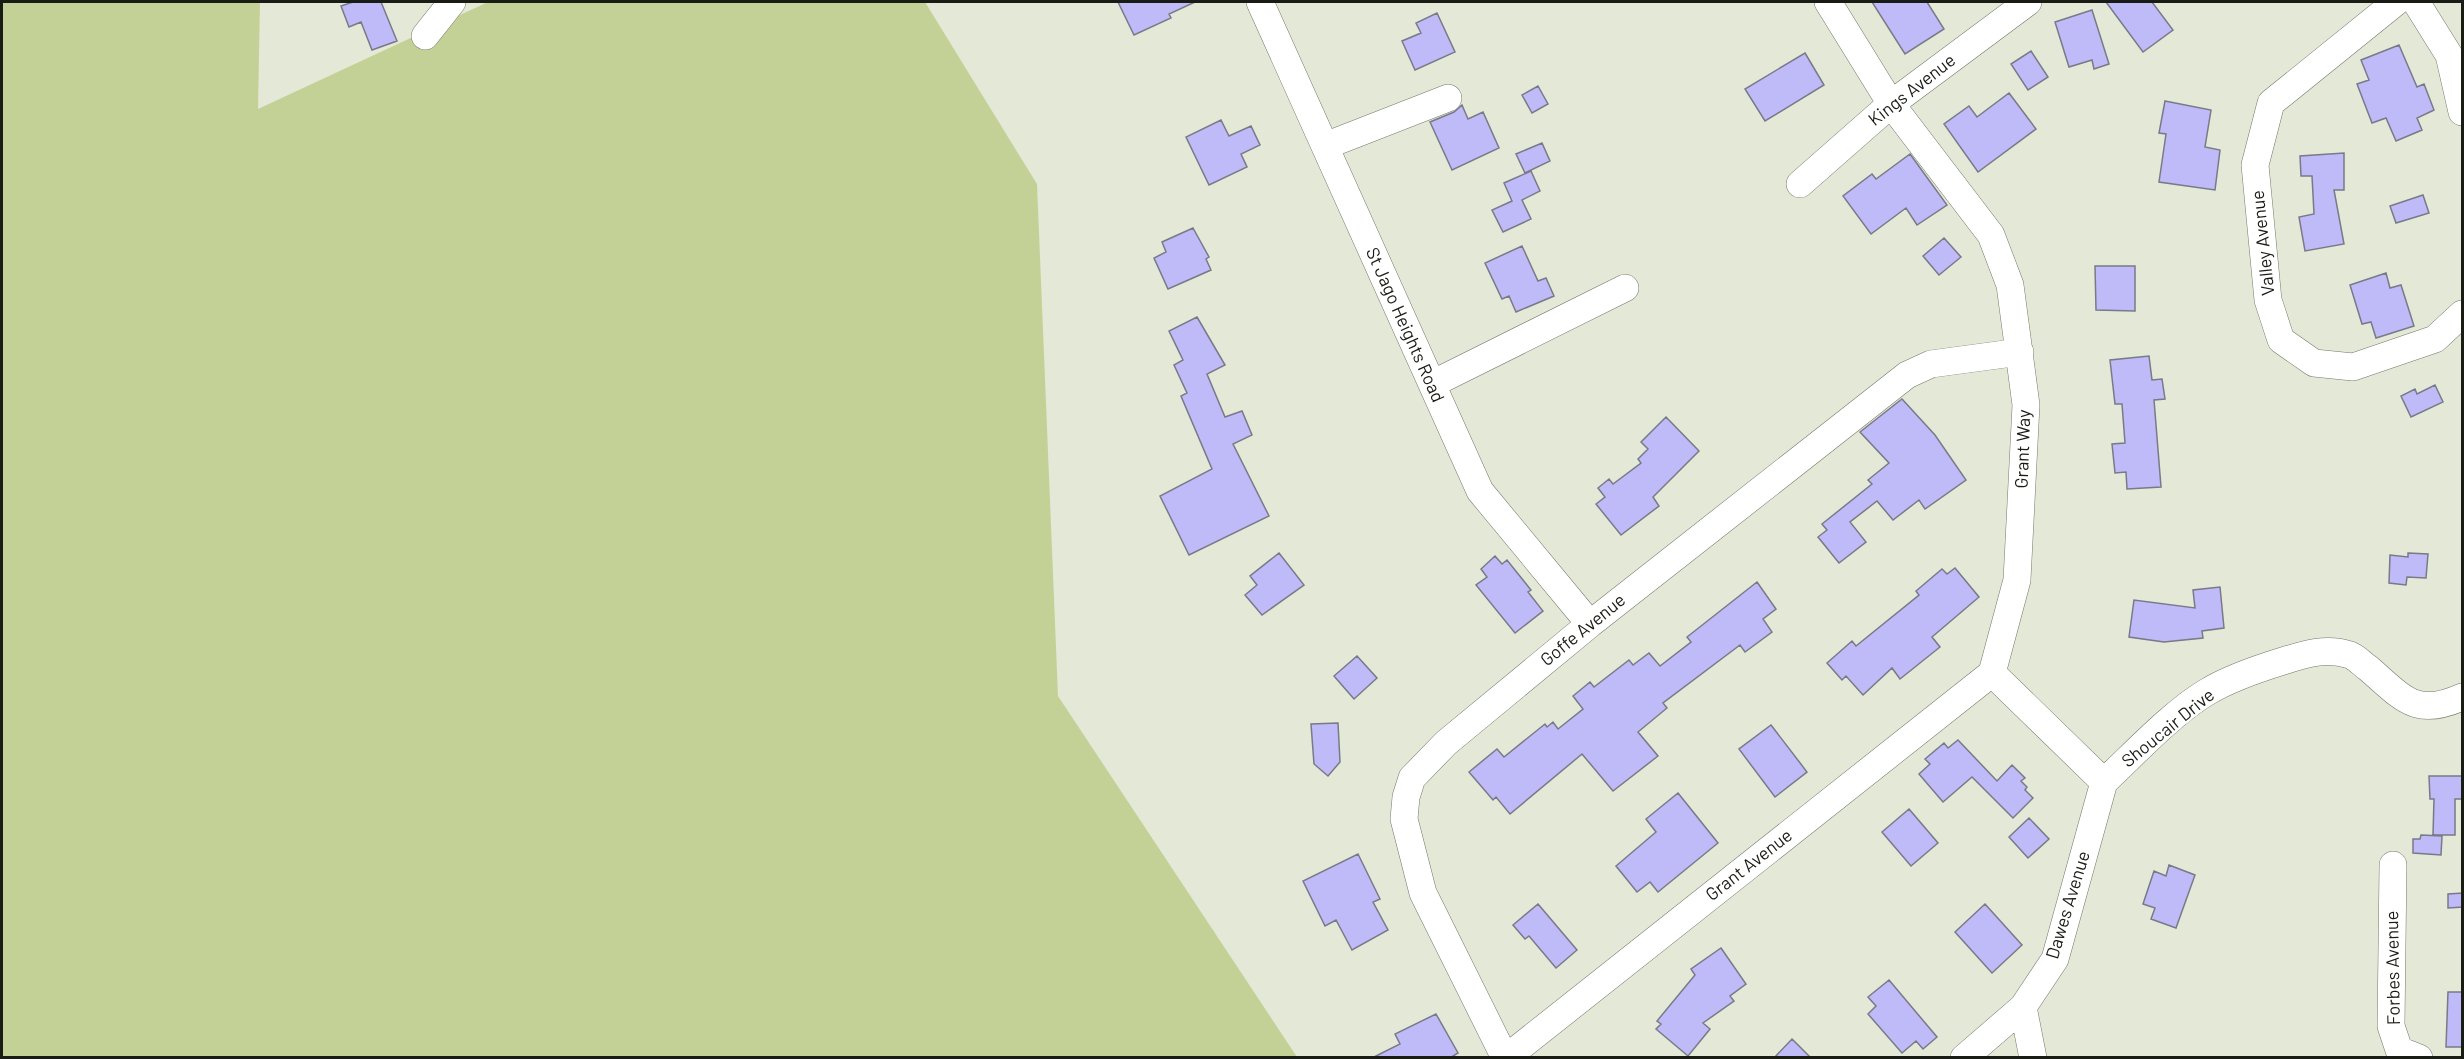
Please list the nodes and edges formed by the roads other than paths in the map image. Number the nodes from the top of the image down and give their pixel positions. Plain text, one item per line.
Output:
1 (452, 2) edge
2 (1260, 2) edge
3 (1828, 2) edge
4 (2028, 2) edge
5 (2396, 2) edge
6 (2416, 2) edge
7 (425, 36) dead end
8 (1448, 98) dead end
9 (1891, 104) junction
10 (2463, 112) edge
11 (1325, 146) junction
12 (1800, 184) dead end
13 (1624, 288) dead end
14 (2463, 314) edge
15 (2020, 352) junction
16 (1432, 384) junction
17 (1590, 624) junction
18 (1992, 674) junction
19 (2463, 697) edge
20 (2104, 782) junction
21 (2392, 865) dead end
22 (2023, 1007) junction
23 (1505, 1058) edge
24 (1964, 1058) edge
25 (2033, 1058) edge
26 (2419, 1058) edge

1 - 7 street
2 - 11 street, St Jago Heights Road
3 - 9 street, Grant Way
4 - 9 street, Kings Avenue
5 - 14 street, Valley Avenue
6 - 10 street
8 - 11 street
9 - 12 street, Kings Avenue
9 - 15 street, Grant Way
11 - 16 street, St Jago Heights Road
13 - 16 street
15 - 17 street, Goffe Avenue
15 - 18 street, Grant Way
16 - 17 street, St Jago Heights Road
17 - 23 street, Goffe Avenue
18 - 20 street
18 - 23 street, Grant Avenue
19 - 20 street, Shoucair Drive
20 - 22 street, Dawes Avenue
21 - 26 street, Forbes Avenue
22 - 24 street
22 - 25 street

